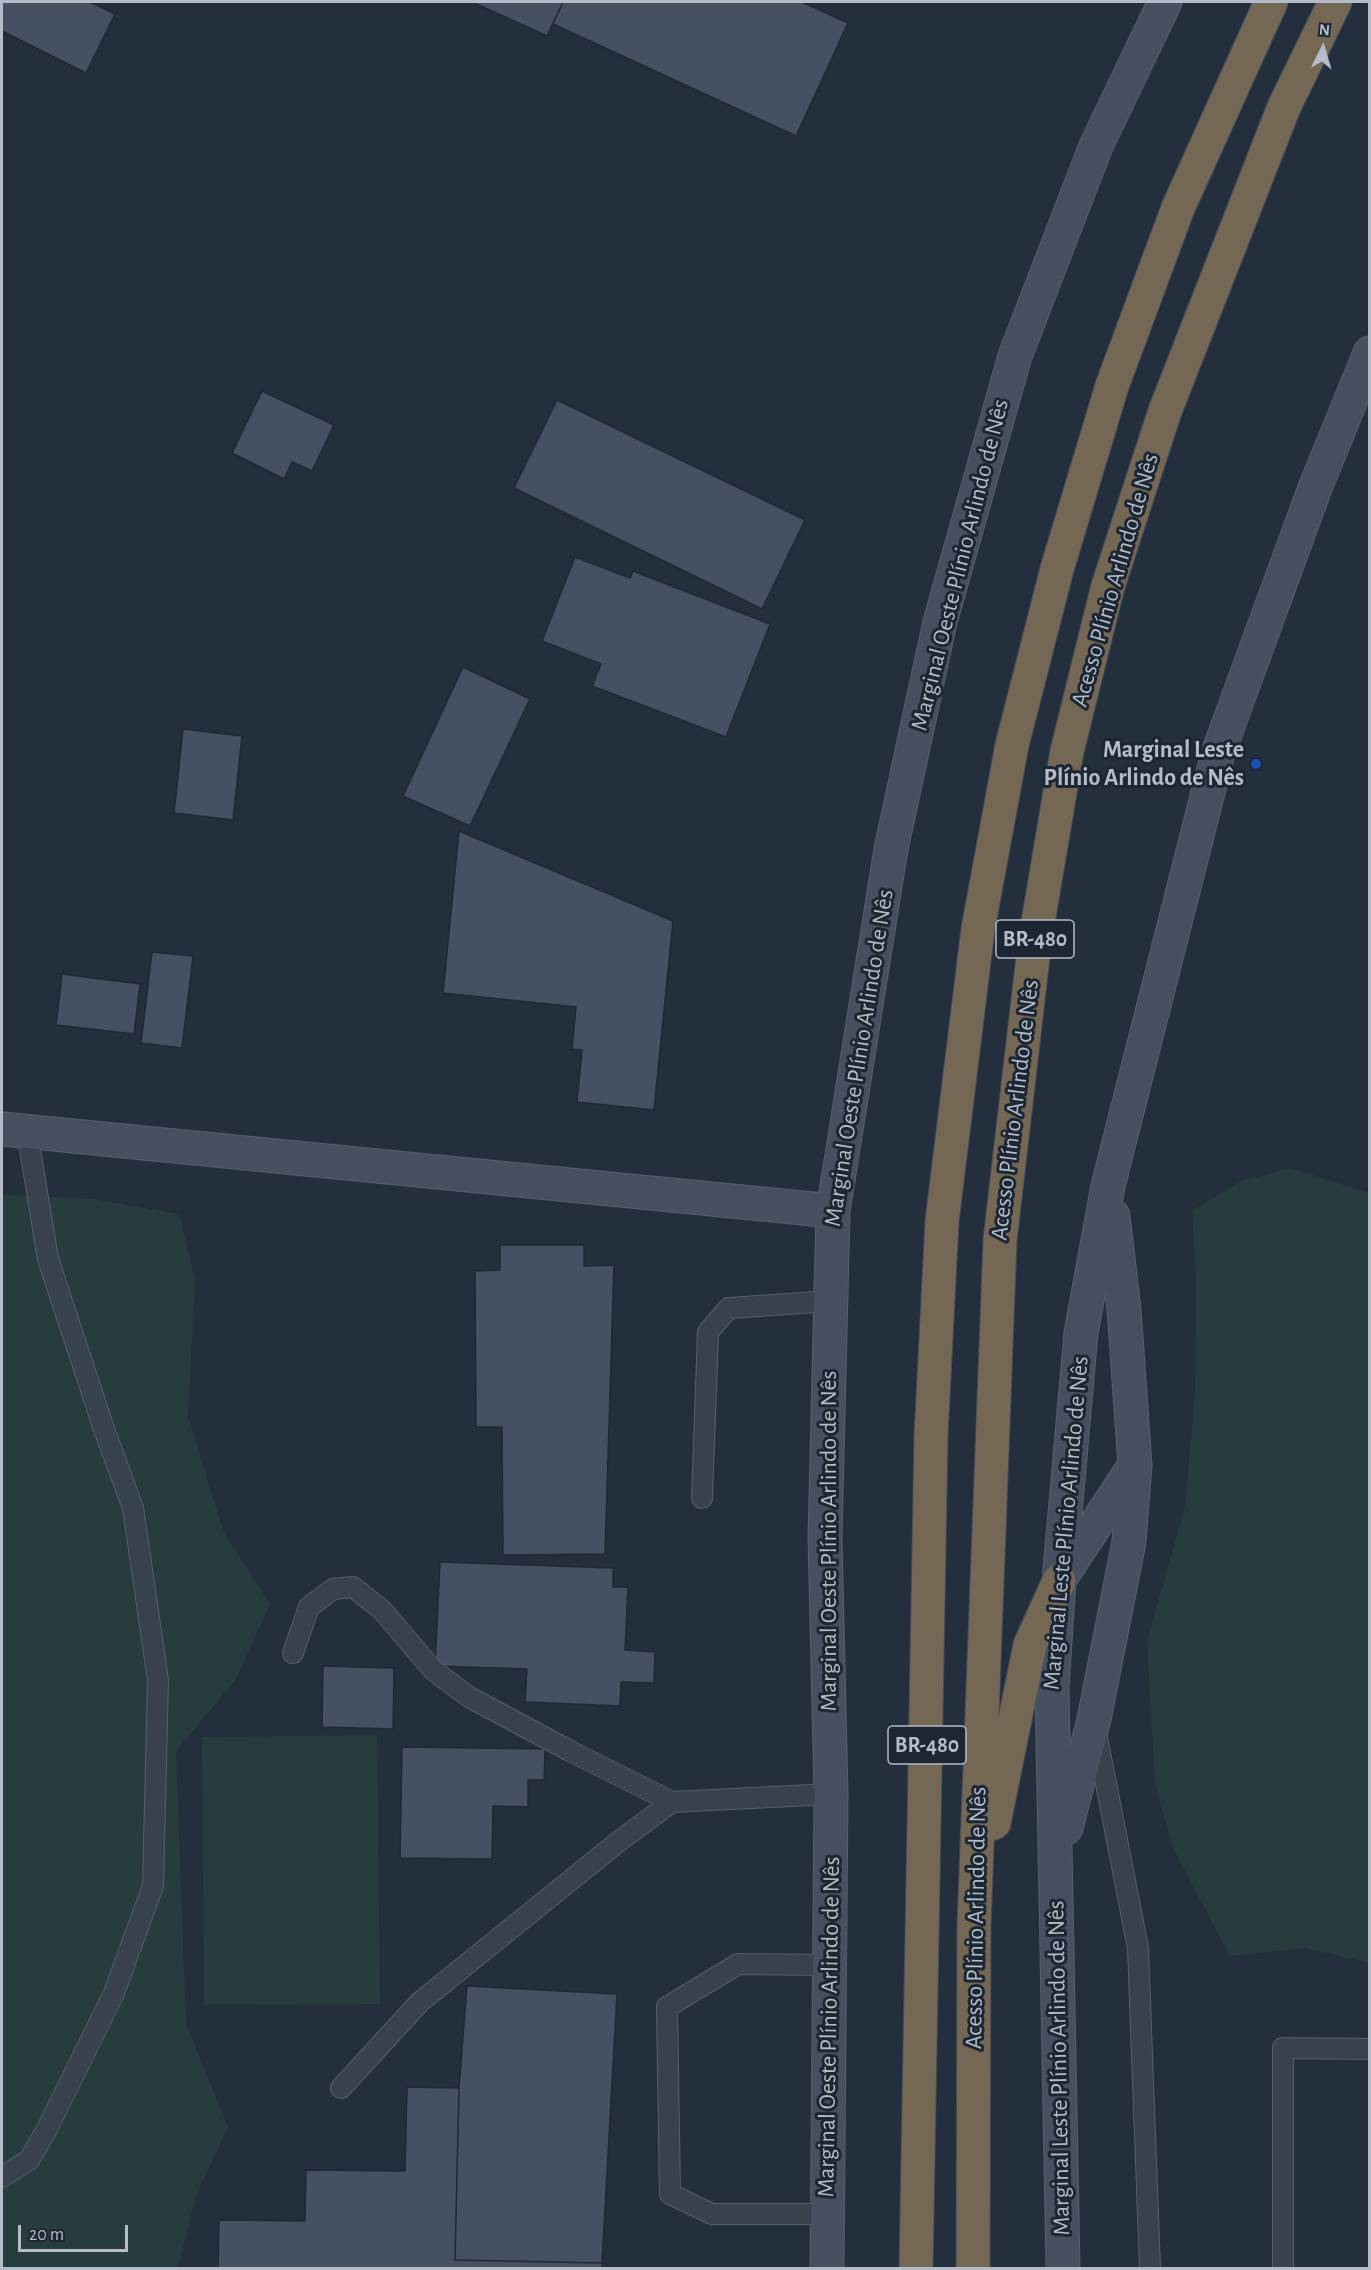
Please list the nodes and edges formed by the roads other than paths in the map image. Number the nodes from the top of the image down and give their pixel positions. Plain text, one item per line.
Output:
1 (1165, 2) edge
2 (1271, 2) edge
3 (1335, 2) edge
4 (1370, 353) edge
5 (14, 1130) edge
6 (1109, 1182) junction
7 (833, 1211) junction
8 (831, 1301) junction
9 (1135, 1465) junction
10 (702, 1498) dead end
11 (1059, 1581) junction
12 (293, 1653) dead end
13 (1094, 1719) junction
14 (831, 1794) junction
15 (672, 1802) junction
16 (1056, 1867) junction
17 (974, 1925) junction
18 (830, 1965) junction
19 (1370, 2049) edge
20 (340, 2088) dead end
21 (2, 2177) edge
22 (827, 2214) junction
23 (827, 2268) edge
24 (916, 2268) edge
25 (973, 2268) edge
26 (1063, 2268) edge
27 (1150, 2268) edge
28 (1283, 2268) edge

1 - 7 main road, Marginal Oeste Plínio Arlindo de Nês
2 - 24 highway, BR-480
3 - 17 highway, Acesso Plínio Arlindo de Nês / BR-480
4 - 6 main road, Marginal Leste Plínio Arlindo de Nês
5 - 7 main road
5 - 21 lane
6 - 9 main road, Marginal Leste Plínio Arlindo de Nês
6 - 11 main road, Marginal Leste Plínio Arlindo de Nês
7 - 8 main road, Marginal Oeste Plínio Arlindo de Nês
8 - 10 lane
8 - 14 main road, Marginal Oeste Plínio Arlindo de Nês
9 - 11 main road
9 - 13 main road, Marginal Leste Plínio Arlindo de Nês
11 - 16 main road, Marginal Leste Plínio Arlindo de Nês
11 - 17 highway
12 - 15 lane
13 - 16 main road, Marginal Leste Plínio Arlindo de Nês
13 - 27 lane
14 - 15 lane
14 - 18 main road, Marginal Oeste Plínio Arlindo de Nês
15 - 20 lane
16 - 26 main road, Marginal Leste Plínio Arlindo de Nês
17 - 25 highway, Acesso Plínio Arlindo de Nês / BR-480
18 - 22 main road, Marginal Oeste Plínio Arlindo de Nês
18 - 22 lane
19 - 28 lane
22 - 23 main road, Marginal Oeste Plínio Arlindo de Nês

